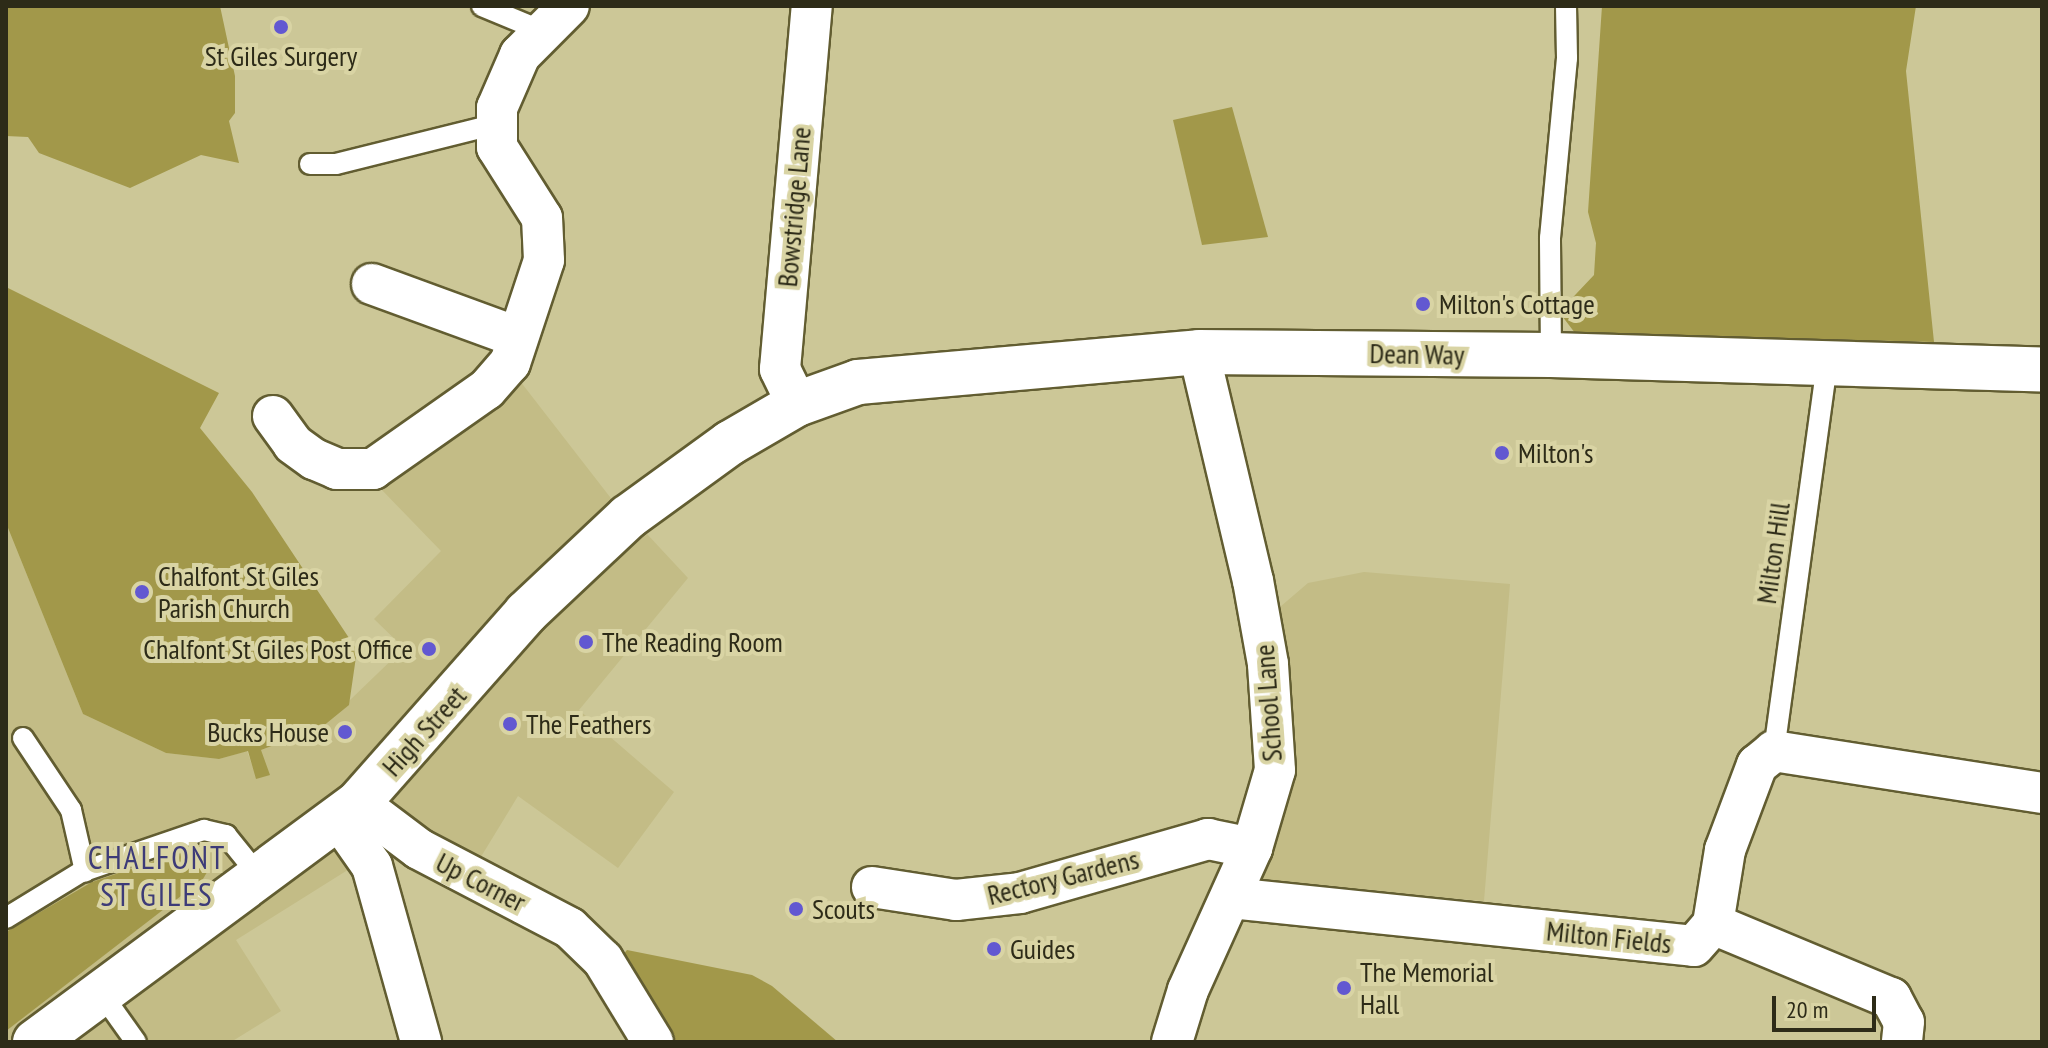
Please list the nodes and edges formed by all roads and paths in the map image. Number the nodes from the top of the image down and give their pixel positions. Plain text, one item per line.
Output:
1 (482, 6) edge
2 (812, 6) edge
3 (1566, 6) edge
4 (554, 18) edge
5 (496, 124) junction
6 (310, 164) dead end
7 (372, 284) dead end
8 (517, 337) junction
9 (1199, 352) junction
10 (1551, 355) junction
11 (1827, 362) junction
12 (2042, 370) edge
13 (797, 404) junction
14 (273, 416) dead end
15 (23, 738) dead end
16 (1774, 751) junction
17 (2042, 793) edge
18 (349, 811) junction
19 (1252, 848) junction
20 (85, 871) junction
21 (260, 877) junction
22 (872, 887) dead end
23 (1231, 898) junction
24 (6, 918) edge
25 (1713, 924) junction
26 (101, 993) junction
27 (35, 1042) edge
28 (136, 1042) edge
29 (421, 1042) edge
30 (653, 1042) edge
31 (1172, 1042) edge
32 (1902, 1042) edge

1 - 4 lane
2 - 13 street, Bowstridge Lane
3 - 10 lane
4 - 5 street
5 - 6 lane
5 - 8 street
7 - 8 street
8 - 14 street
9 - 10 street, Dean Way
9 - 13 street, Dean Way
9 - 19 street, School Lane
10 - 11 street, Dean Way
11 - 12 street, Dean Way
11 - 16 lane, Milton Hill
13 - 18 street, High Street
15 - 20 lane
16 - 17 street
16 - 25 street, Milton Fields
18 - 21 street, High Street
18 - 29 street
18 - 30 street, Up Corner
19 - 22 street, Rectory Gardens
19 - 23 street, School Lane
20 - 21 lane
20 - 24 lane
21 - 26 street, High Street
23 - 25 street, Milton Fields
23 - 31 street, School Lane
25 - 32 street
26 - 27 street, High Street
26 - 28 lane

